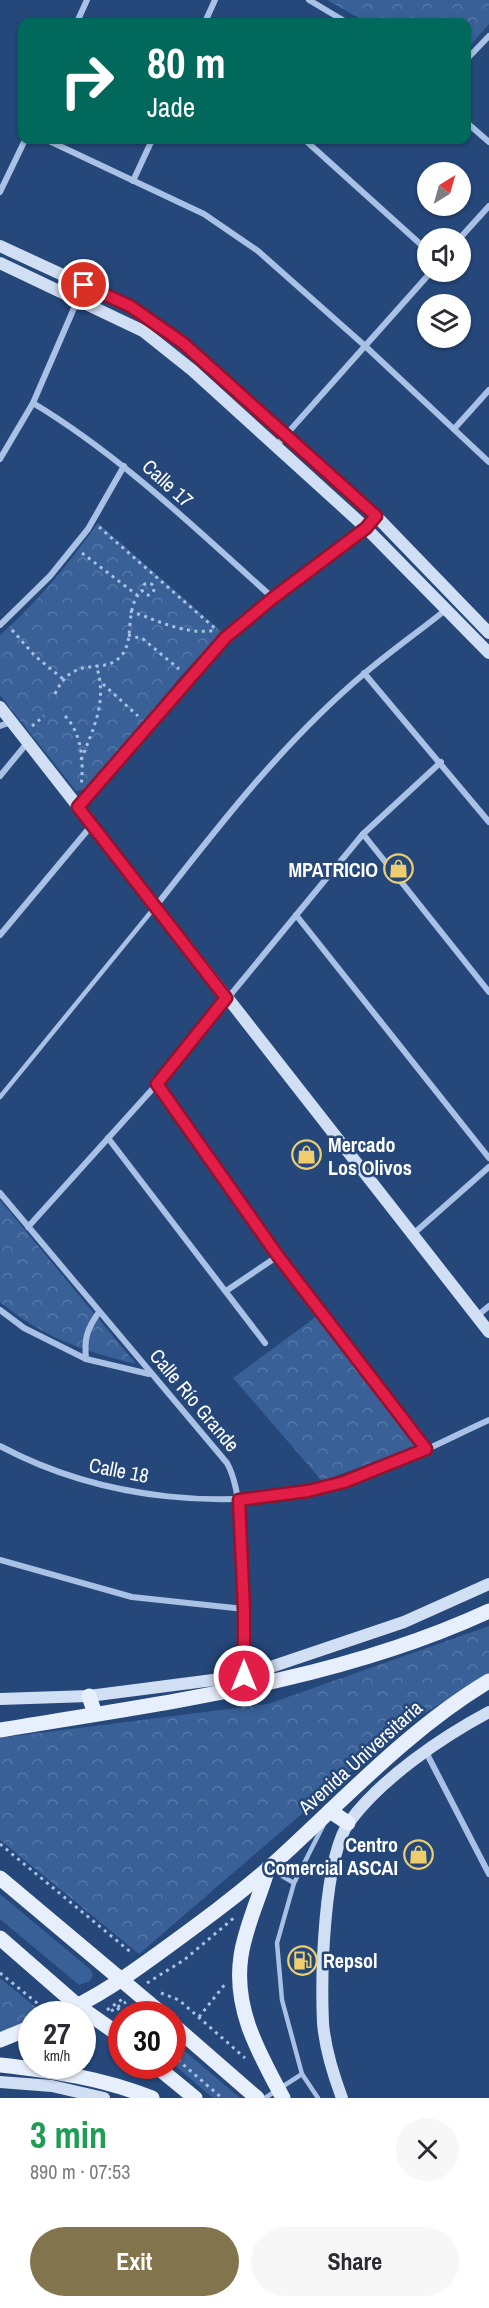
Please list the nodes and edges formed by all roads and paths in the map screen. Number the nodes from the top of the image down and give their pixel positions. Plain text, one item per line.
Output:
1 (87, 0) edge
2 (215, 0) edge
3 (309, 0) edge
4 (79, 18) edge
5 (207, 18) edge
6 (339, 18) edge
7 (489, 36) edge
8 (471, 55) edge
9 (471, 126) edge
10 (489, 142) edge
11 (23, 144) edge
12 (55, 144) edge
13 (150, 144) edge
14 (309, 144) edge
15 (133, 181) junction
16 (0, 192) edge
17 (489, 206) edge
18 (469, 228) edge
19 (417, 241) edge
20 (0, 246) edge
21 (0, 263) edge
22 (421, 282) edge
23 (84, 285) junction
24 (78, 300) junction
25 (364, 345) junction
26 (489, 390) edge
27 (33, 403) junction
28 (454, 429) junction
29 (285, 435) junction
30 (276, 446) junction
31 (0, 459) edge
32 (489, 462) edge
33 (124, 466) junction
34 (376, 516) junction
35 (99, 527) dead end
36 (366, 528) junction
37 (82, 553) dead end
38 (157, 577) junction
39 (152, 584) junction
40 (142, 590) junction
41 (137, 595) junction
42 (273, 598) junction
43 (458, 600) junction
44 (447, 609) junction
45 (130, 611) junction
46 (0, 625) edge
47 (12, 630) dead end
48 (489, 633) edge
49 (128, 635) junction
50 (489, 653) edge
51 (96, 665) junction
52 (179, 669) dead end
53 (364, 674) junction
54 (63, 679) junction
55 (103, 684) junction
56 (55, 694) dead end
57 (0, 707) edge
58 (44, 716) dead end
59 (66, 716) dead end
60 (138, 716) dead end
61 (5, 724) edge
62 (32, 726) dead end
63 (28, 741) junction
64 (81, 760) junction
65 (441, 762) junction
66 (0, 776) edge
67 (81, 786) dead end
68 (78, 807) junction
69 (489, 822) edge
70 (91, 826) junction
71 (363, 834) junction
72 (155, 907) junction
73 (296, 915) junction
74 (0, 935) edge
75 (489, 992) edge
76 (226, 998) junction
77 (157, 1084) junction
78 (0, 1097) edge
79 (108, 1138) junction
80 (489, 1158) edge
81 (489, 1167) edge
82 (0, 1193) edge
83 (28, 1227) junction
84 (412, 1235) junction
85 (278, 1256) junction
86 (226, 1291) junction
87 (489, 1306) edge
88 (0, 1310) edge
89 (99, 1312) junction
90 (477, 1316) junction
91 (489, 1332) edge
92 (265, 1343) dead end
93 (86, 1359) junction
94 (150, 1374) junction
95 (489, 1420) edge
96 (0, 1446) edge
97 (426, 1449) junction
98 (239, 1500) junction
99 (0, 1560) edge
100 (489, 1584) edge
101 (244, 1609) junction
102 (489, 1611) edge
103 (244, 1676) junction
104 (489, 1681) edge
105 (89, 1696) junction
106 (0, 1699) edge
107 (489, 1712) edge
108 (95, 1714) junction
109 (0, 1730) edge
110 (426, 1752) junction
111 (330, 1811) junction
112 (348, 1823) junction
113 (0, 1844) edge
114 (268, 1868) junction
115 (489, 1874) edge
116 (0, 1878) edge
117 (294, 1883) junction
118 (0, 1938) edge
119 (240, 1964) junction
120 (140, 1968) junction
121 (0, 1973) edge
122 (122, 1980) junction
123 (144, 1991) junction
124 (159, 1992) dead end
125 (34, 2001) edge
126 (72, 2001) edge
127 (86, 2001) edge
128 (125, 2001) edge
129 (152, 2001) edge
130 (108, 2012) edge
131 (96, 2017) edge
132 (199, 2017) junction
133 (99, 2019) junction
134 (108, 2026) edge
135 (18, 2033) edge
136 (186, 2036) edge
137 (0, 2040) edge
138 (252, 2064) dead end
139 (0, 2065) edge
140 (186, 2067) edge
141 (302, 2074) junction
142 (172, 2079) edge
143 (0, 2082) edge
144 (281, 2093) edge
145 (104, 2098) edge
146 (152, 2098) edge
147 (195, 2098) edge
148 (222, 2098) edge
149 (257, 2098) edge
150 (265, 2098) edge
151 (318, 2098) edge
152 (342, 2098) edge

1 - 4 street
2 - 5 street
3 - 6 street
7 - 8 street
9 - 10 street
11 - 16 street
12 - 15 street
13 - 15 street
14 - 19 street
15 - 25 street
17 - 18 street
20 - 23 street
21 - 24 street
22 - 25 street
23 - 24 street
23 - 29 street
24 - 27 street
24 - 30 street
25 - 28 street
25 - 29 street
26 - 28 street
27 - 31 street
27 - 33 street, Calle 17
28 - 32 street
29 - 30 street
29 - 34 street
30 - 36 street
33 - 42 street, Calle 17
33 - 46 street
34 - 36 street
34 - 43 street
35 - 38 path
36 - 42 street
36 - 44 street
37 - 41 path
38 - 39 path
38 - 45 path
39 - 40 path
39 - 40 path
40 - 41 path
41 - 45 path
42 - 68 street
43 - 44 street
43 - 48 street
44 - 50 street
44 - 53 street
45 - 49 path
47 - 54 path
49 - 51 path
49 - 52 path
51 - 54 path
51 - 55 path
53 - 65 street
53 - 72 street
54 - 56 path
55 - 60 path
55 - 64 path
57 - 61 street
58 - 62 path
59 - 64 path
61 - 63 street
63 - 66 street
63 - 68 street
64 - 67 path
65 - 69 street
65 - 71 street
68 - 70 street
70 - 72 street
70 - 74 street
71 - 73 street
71 - 75 street
72 - 76 street
72 - 78 lane
73 - 76 street
73 - 80 street
76 - 77 street
76 - 84 street
77 - 79 street
77 - 85 street
79 - 83 street
79 - 86 street
81 - 84 street
82 - 83 street, Calle Río Grande
83 - 89 street, Calle Río Grande
84 - 90 street
85 - 86 street
85 - 97 street
86 - 92 street
87 - 90 street
88 - 93 street
89 - 93 street
89 - 94 street, Calle Río Grande
90 - 91 street
93 - 94 street
94 - 98 street, Calle Río Grande
95 - 97 street, Calle 18
96 - 98 street, Calle 18
97 - 98 street, Calle 18
98 - 101 street, Calle Río Grande
99 - 101 street
100 - 103 street
101 - 103 street, Calle Río Grande
102 - 108 main road
103 - 105 street
104 - 111 main road, Avenida Universitaria
105 - 106 street
105 - 108 main road
107 - 110 street, Avenida Universitaria
108 - 109 main road
110 - 112 street, Avenida Universitaria
110 - 115 street
111 - 112 main road
111 - 114 main road, Avenida Universitaria
111 - 117 lane
112 - 152 street, Avenida Universitaria
113 - 120 path
114 - 117 lane
114 - 119 main road
114 - 120 main road, Avenida Universitaria
116 - 122 main road
117 - 141 lane
118 - 126 main road
119 - 132 path
119 - 144 main road
120 - 122 main road, Avenida Universitaria
120 - 123 path
121 - 125 path
122 - 123 main road
122 - 127 main road, Avenida Universitaria
123 - 128 path
123 - 129 main road
124 - 132 path
130 - 133 path
131 - 133 main road
132 - 138 path
133 - 134 main road
135 - 137 main road
136 - 149 main road
139 - 146 main road
140 - 148 path
141 - 144 lane
141 - 151 lane
142 - 147 main road
143 - 145 street
144 - 150 lane

